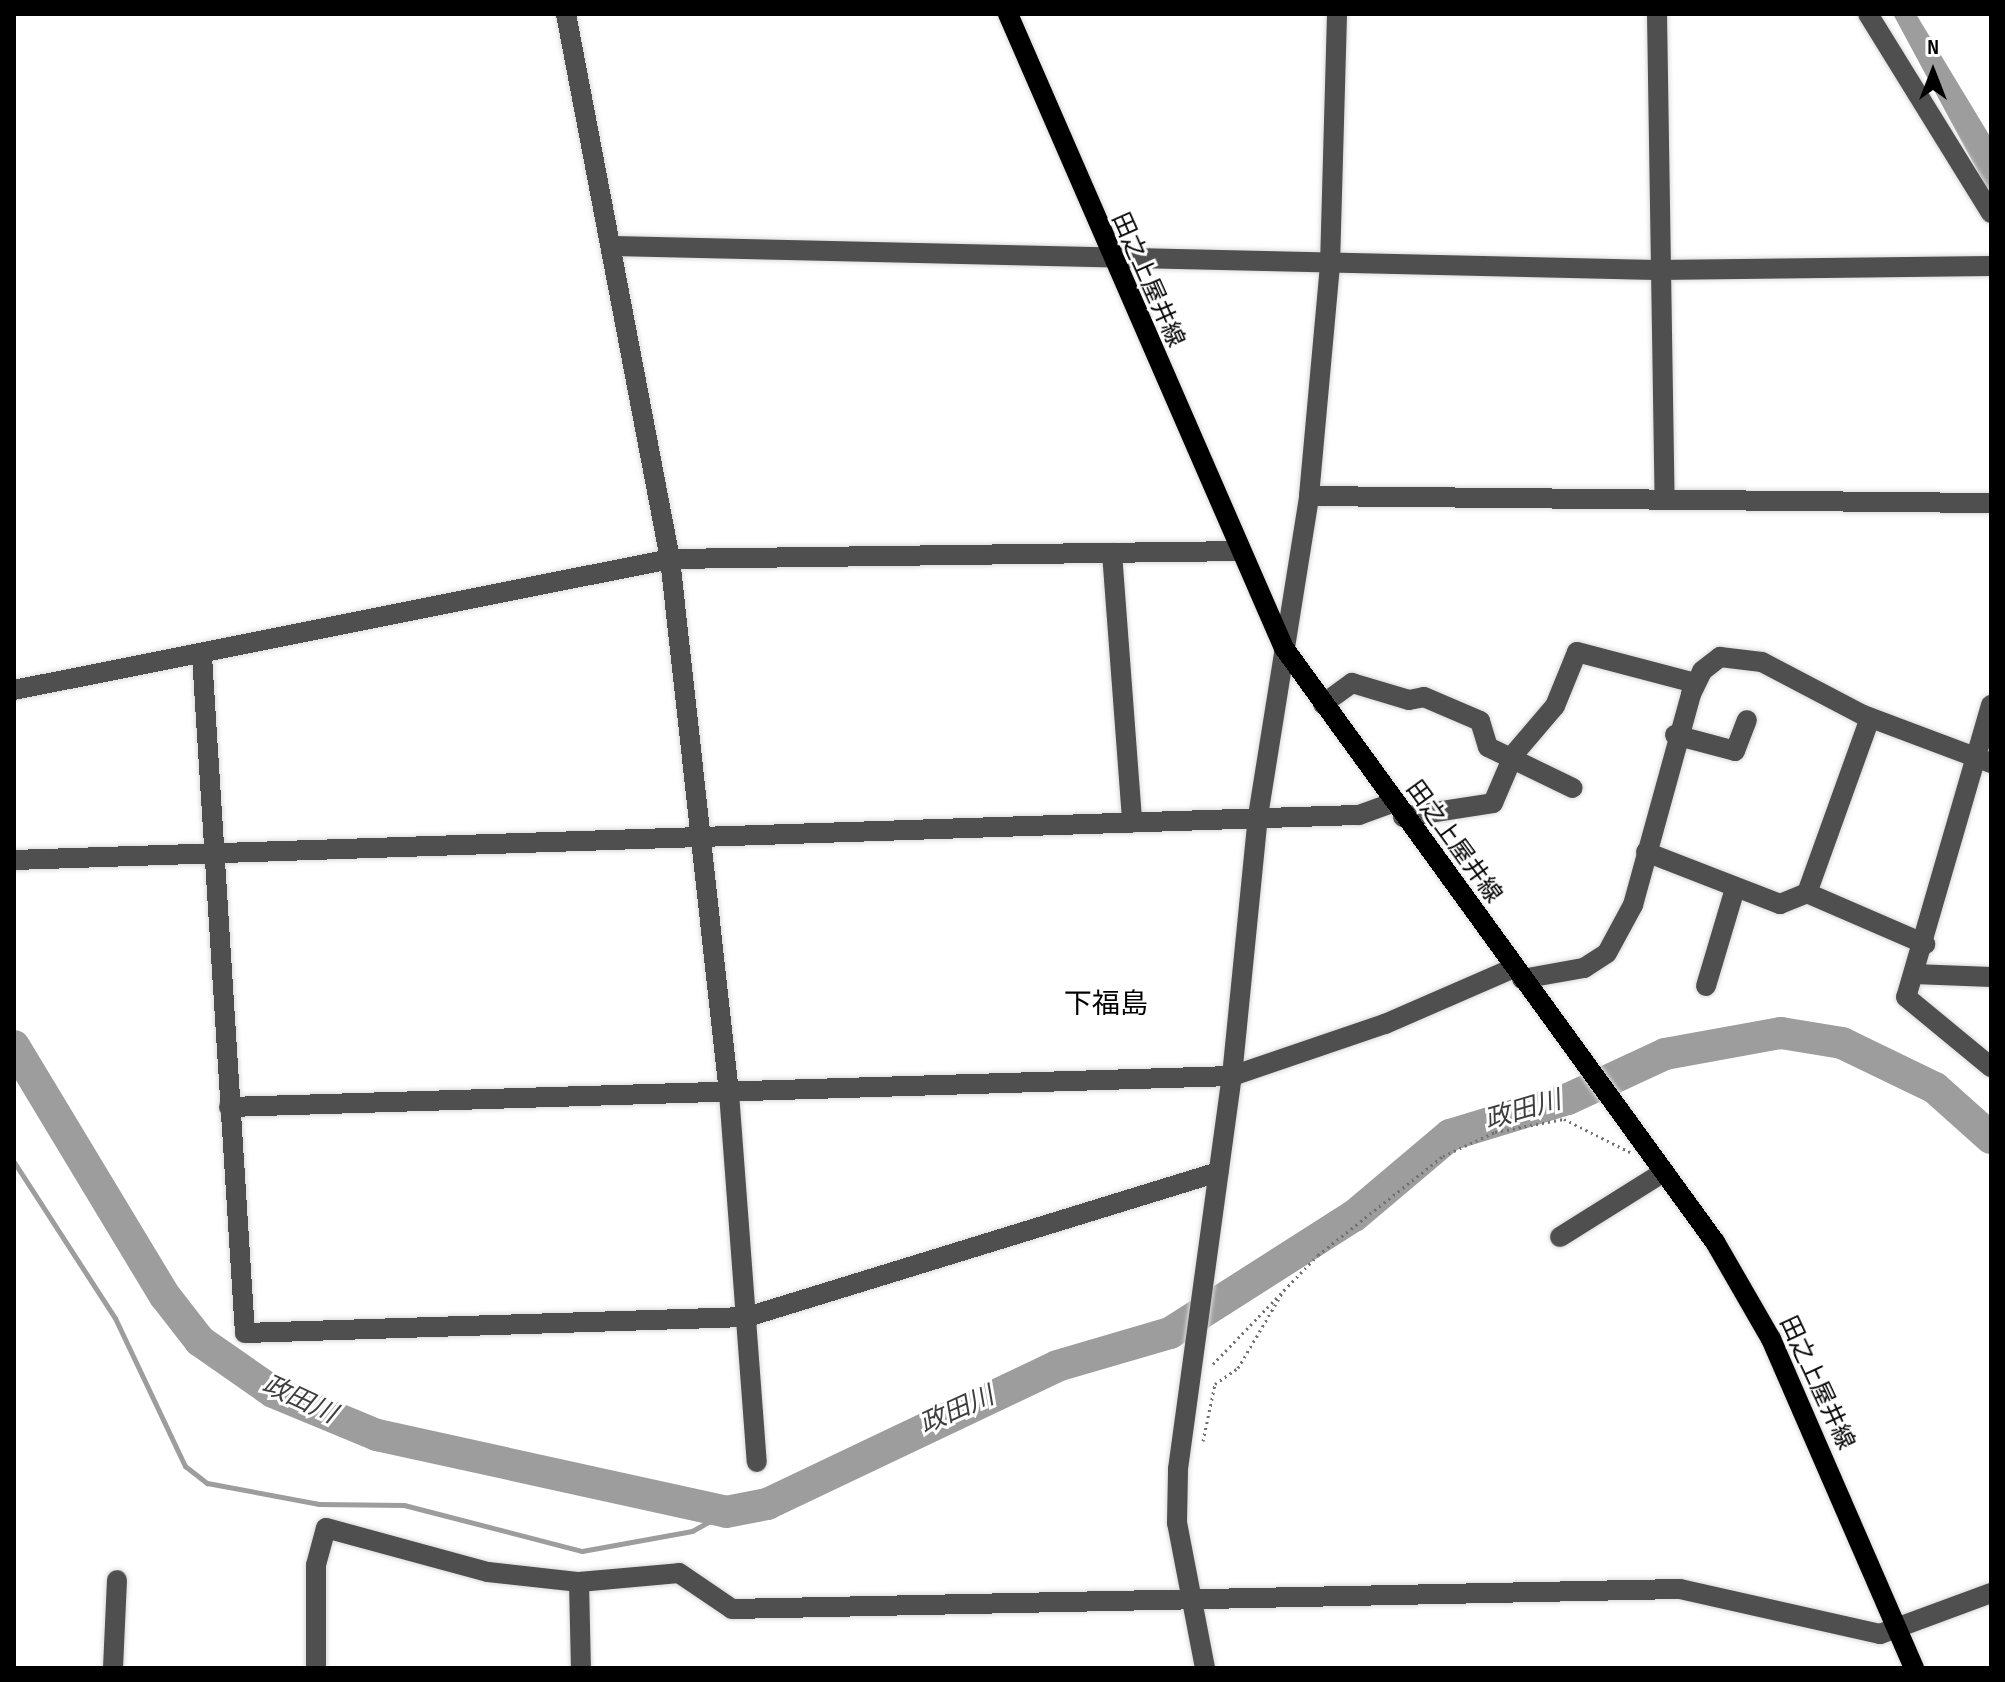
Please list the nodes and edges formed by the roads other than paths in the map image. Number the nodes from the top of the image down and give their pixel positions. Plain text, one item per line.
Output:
1 (566, 14) edge
2 (1008, 14) edge
3 (1337, 14) edge
4 (1657, 14) edge
5 (1868, 14) edge
6 (1991, 213) edge
7 (613, 246) junction
8 (1108, 257) junction
9 (1330, 265) junction
10 (1991, 266) edge
11 (1657, 270) junction
12 (1309, 496) junction
13 (1665, 498) junction
14 (1991, 503) edge
15 (1240, 551) junction
16 (1112, 553) junction
17 (670, 559) junction
18 (1284, 648) junction
19 (202, 656) junction
20 (1695, 683) junction
21 (14, 690) edge
22 (1323, 704) junction
23 (1991, 705) edge
24 (1870, 718) junction
25 (1747, 720) dead end
26 (1675, 735) junction
27 (1512, 758) junction
28 (1982, 762) edge
29 (1573, 788) dead end
30 (1398, 810) junction
31 (1258, 816) junction
32 (1132, 822) junction
33 (701, 841) junction
34 (1646, 852) junction
35 (209, 857) junction
36 (14, 860) edge
37 (1735, 889) junction
38 (1807, 893) junction
39 (1925, 944) junction
40 (1518, 974) junction
41 (1914, 974) junction
42 (1991, 977) edge
43 (1706, 986) dead end
44 (1991, 1067) edge
45 (1232, 1076) junction
46 (729, 1093) junction
47 (229, 1107) junction
48 (1218, 1172) junction
49 (1662, 1173) junction
50 (1560, 1237) dead end
51 (747, 1317) junction
52 (757, 1462) dead end
53 (117, 1580) dead end
54 (579, 1582) junction
55 (1991, 1593) edge
56 (1192, 1600) junction
57 (1896, 1627) junction
58 (113, 1668) edge
59 (316, 1668) edge
60 (581, 1668) edge
61 (1205, 1668) edge
62 (1914, 1668) edge

1 - 7 street
2 - 8 main road, 田之上屋井線
3 - 9 street
4 - 11 street
5 - 6 street
7 - 8 street
7 - 17 street
8 - 9 street
8 - 15 main road, 田之上屋井線
9 - 11 street
9 - 12 street
10 - 11 street
11 - 13 street
12 - 13 street
12 - 18 street
13 - 14 street
15 - 16 street
15 - 18 main road, 田之上屋井線
16 - 17 street
16 - 32 street
17 - 19 street
17 - 33 street
18 - 22 main road, 田之上屋井線
18 - 31 street
19 - 21 street
19 - 35 street
20 - 24 street
20 - 26 street
20 - 27 street
22 - 27 street
22 - 30 main road, 田之上屋井線
23 - 28 street
24 - 28 street
24 - 38 street
25 - 26 street
26 - 34 street
27 - 29 street
27 - 30 street
28 - 39 street
30 - 31 street
30 - 40 main road, 田之上屋井線
31 - 32 street
31 - 45 street
32 - 33 street
33 - 35 street
33 - 46 street
34 - 37 street
34 - 40 street
35 - 36 street
35 - 47 street
37 - 38 street
37 - 43 street
38 - 39 street
39 - 41 street
40 - 45 street
40 - 49 main road, 田之上屋井線
41 - 42 street
41 - 44 street
45 - 46 street
45 - 48 street
46 - 47 street
46 - 51 street
47 - 51 street
48 - 51 street
48 - 56 street
49 - 50 street
49 - 57 main road, 田之上屋井線
51 - 52 street
53 - 58 street
54 - 56 street
54 - 59 street
54 - 60 street
55 - 57 street
56 - 57 street
56 - 61 street
57 - 62 main road, 田之上屋井線

